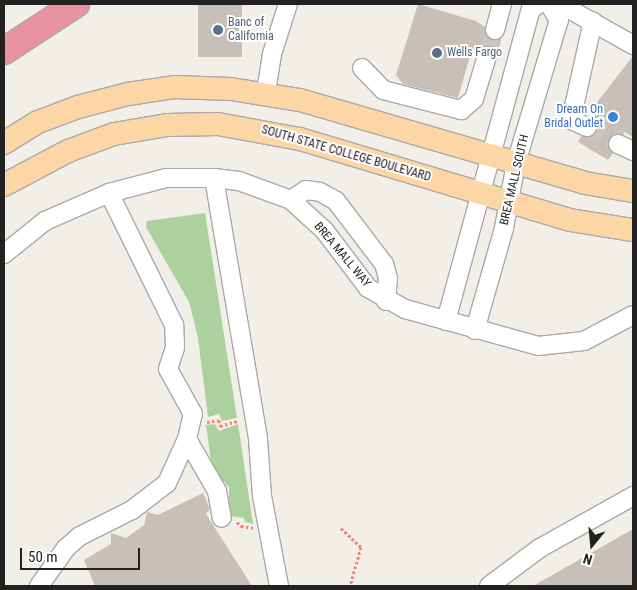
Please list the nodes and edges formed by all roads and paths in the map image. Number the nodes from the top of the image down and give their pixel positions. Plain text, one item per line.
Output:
1 (76, 4) edge
2 (288, 4) edge
3 (502, 4) edge
4 (539, 4) edge
5 (549, 4) edge
6 (560, 4) edge
7 (593, 21) junction
8 (495, 30) tunnel mouth
9 (633, 45) edge
10 (4, 52) edge
11 (487, 56) tunnel mouth
12 (362, 68) dead end
13 (266, 92) junction
14 (587, 127) tunnel mouth
15 (4, 143) edge
16 (490, 156) junction
17 (516, 163) junction
18 (214, 178) junction
19 (4, 185) edge
20 (633, 191) edge
21 (109, 193) junction
22 (481, 193) junction
23 (291, 200) junction
24 (510, 201) junction
25 (633, 230) edge
26 (4, 254) edge
27 (386, 301) junction
28 (633, 315) edge
29 (446, 321) junction
30 (475, 330) junction
31 (238, 421) dead end
32 (206, 422) dead end
33 (187, 439) junction
34 (633, 496) edge
35 (222, 518) dead end
36 (341, 528) dead end
37 (491, 585) edge
38 (39, 586) edge
39 (279, 586) edge
40 (350, 586) edge

1 - 10 highway
2 - 13 lane
3 - 8 lane
4 - 16 lane
5 - 17 lane, BREA MALL SOUTH
6 - 7 lane
7 - 9 lane
7 - 14 lane
11 - 12 lane
13 - 15 main road
13 - 16 main road
16 - 17 main road
16 - 22 lane
17 - 20 main road
17 - 24 lane, BREA MALL SOUTH
18 - 21 lane, BREA MALL WAY
18 - 23 lane, BREA MALL WAY
18 - 39 lane
19 - 22 main road, SOUTH STATE COLLEGE BOULEVARD
21 - 26 lane, BREA MALL WAY
21 - 33 lane
22 - 24 main road, SOUTH STATE COLLEGE BOULEVARD
22 - 29 lane
23 - 27 lane, BREA MALL WAY
23 - 27 lane
24 - 25 main road, SOUTH STATE COLLEGE BOULEVARD
24 - 30 lane, BREA MALL SOUTH
27 - 29 lane, BREA MALL WAY
28 - 30 lane, BREA MALL WAY
29 - 30 lane, BREA MALL WAY
31 - 32 path
33 - 35 lane
33 - 38 lane
34 - 37 lane
36 - 40 path

